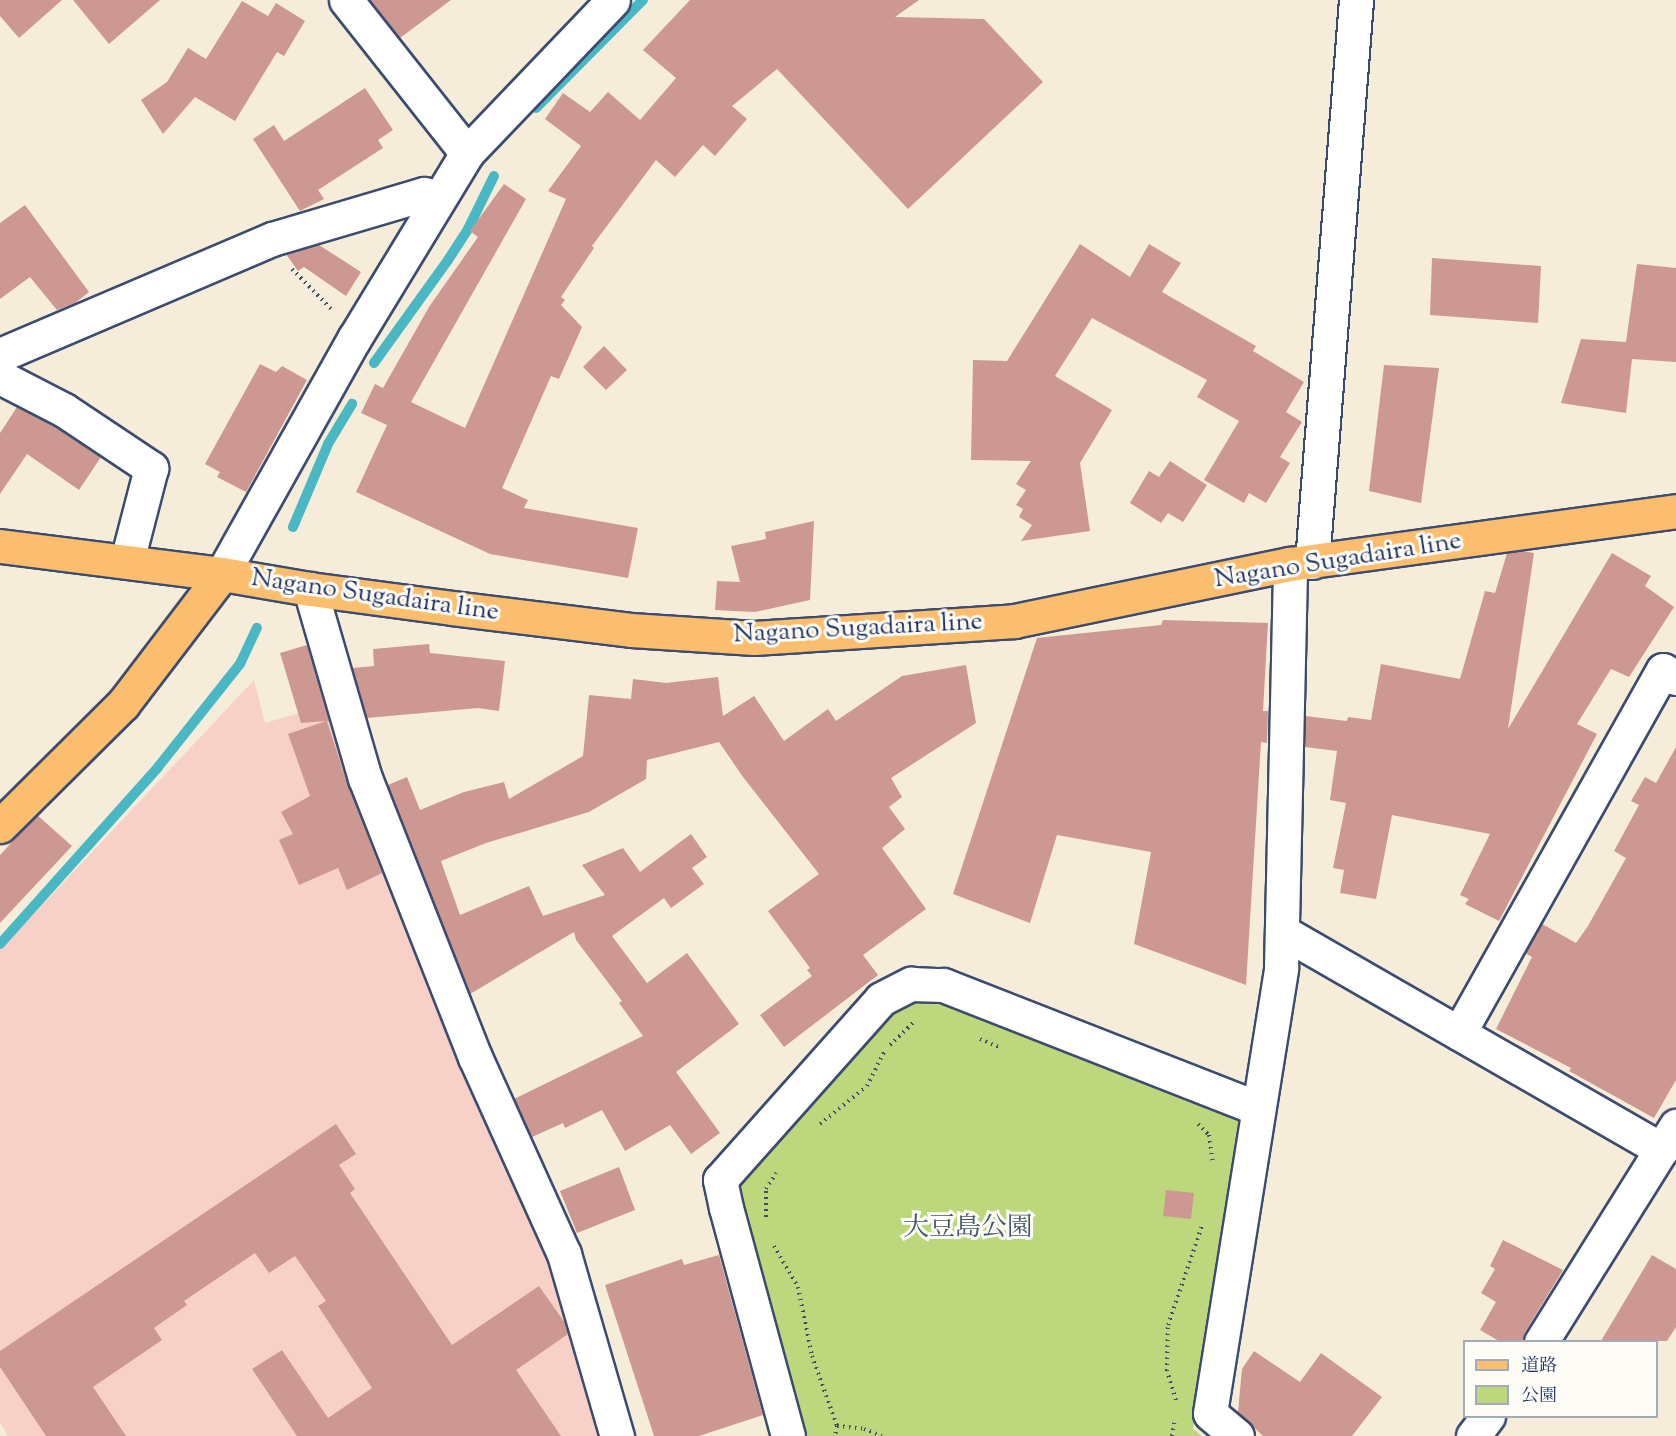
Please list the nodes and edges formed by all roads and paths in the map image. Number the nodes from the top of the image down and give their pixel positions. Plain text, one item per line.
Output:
1 (346, 0) edge
2 (613, 0) edge
3 (1356, 0) edge
4 (467, 153) junction
5 (436, 201) junction
6 (269, 240) junction
7 (357, 334) junction
8 (0, 355) edge
9 (0, 377) edge
10 (1676, 511) edge
11 (0, 546) edge
12 (127, 561) junction
13 (1301, 563) junction
14 (222, 574) junction
15 (310, 590) junction
16 (1676, 678) edge
17 (0, 826) edge
18 (1283, 932) junction
19 (917, 1020) dead end
20 (1459, 1033) junction
21 (973, 1034) dead end
22 (1007, 1049) dead end
23 (1257, 1108) junction
24 (1194, 1120) dead end
25 (816, 1126) dead end
26 (1669, 1138) edge
27 (780, 1164) dead end
28 (1214, 1167) dead end
29 (1206, 1214) dead end
30 (766, 1221) dead end
31 (771, 1241) dead end
32 (1542, 1340) edge
33 (1177, 1405) dead end
34 (1175, 1415) dead end
35 (1486, 1418) edge
36 (837, 1426) junction
37 (617, 1436) edge
38 (788, 1436) edge
39 (835, 1436) edge
40 (882, 1436) edge
41 (1172, 1436) edge
42 (1237, 1436) edge
43 (1473, 1436) edge

1 - 4 street
2 - 4 street
3 - 13 street
4 - 5 street
5 - 6 street
5 - 7 street
6 - 7 path
6 - 8 street
7 - 14 street
9 - 12 street
10 - 13 main road, Nagano Sugadaira line
11 - 12 main road, Nagano Sugadaira line
12 - 14 main road, Nagano Sugadaira line
13 - 15 main road, Nagano Sugadaira line
13 - 18 street
14 - 15 main road, Nagano Sugadaira line
14 - 17 main road
15 - 37 street
16 - 20 street
18 - 20 street
18 - 23 street
19 - 25 path
20 - 26 street
21 - 22 path
23 - 38 street
23 - 42 street
24 - 28 path
26 - 32 street
27 - 30 path
29 - 33 path
31 - 36 path
34 - 41 path
35 - 43 street
36 - 39 path
36 - 40 path

